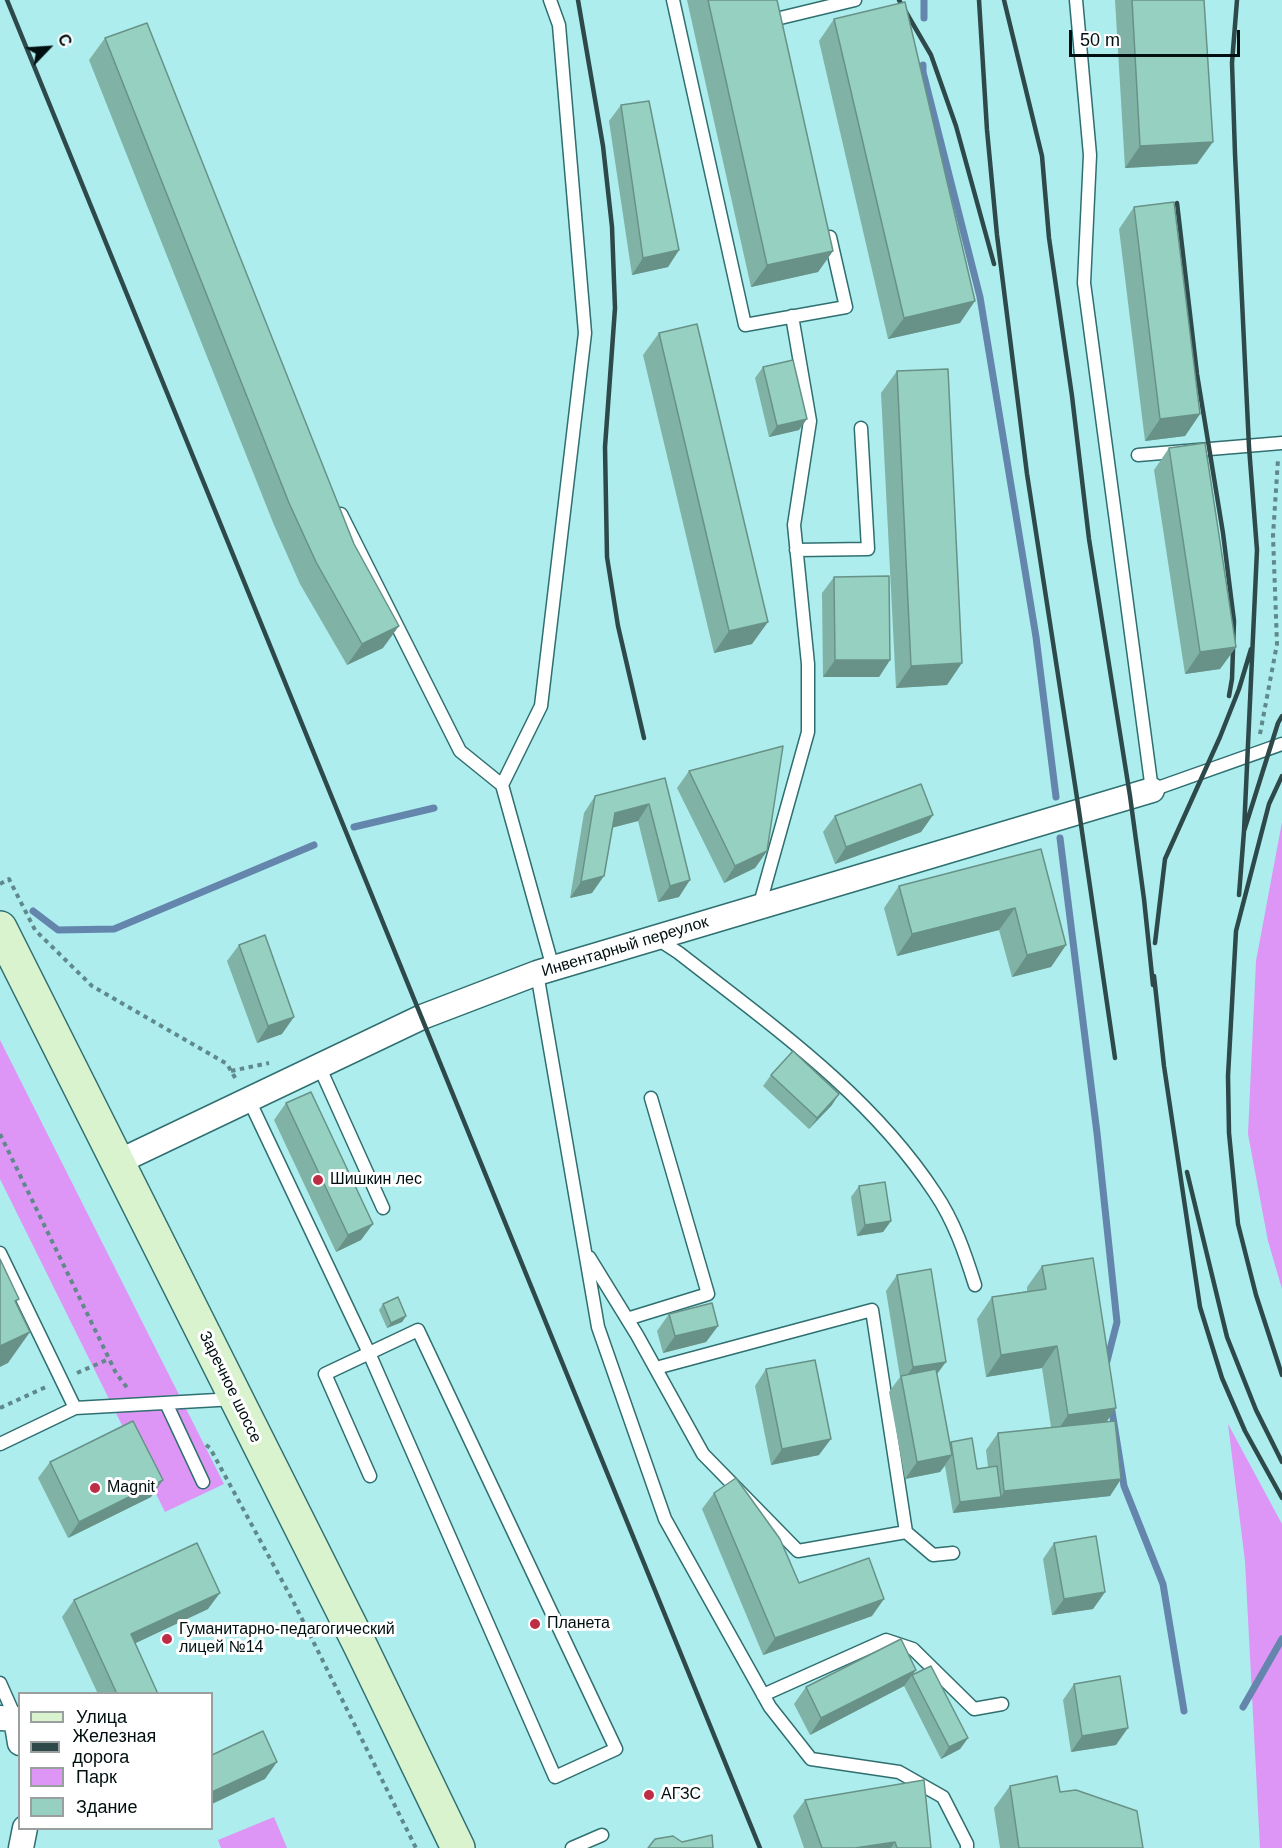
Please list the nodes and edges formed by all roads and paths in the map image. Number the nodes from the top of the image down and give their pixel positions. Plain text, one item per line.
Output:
1 (550, 0) edge
2 (673, 0) edge
3 (855, 0) edge
4 (1076, 0) edge
5 (776, 20) edge
6 (827, 226) edge
7 (792, 316) junction
8 (861, 428) dead end
9 (1281, 443) edge
10 (1138, 455) dead end
11 (335, 499) edge
12 (796, 550) junction
13 (1282, 744) edge
14 (1257, 753) junction
15 (502, 785) junction
16 (1152, 789) junction
17 (0, 884) edge
18 (759, 907) junction
19 (0, 928) edge
20 (655, 938) junction
21 (545, 971) junction
22 (319, 1066) junction
23 (651, 1098) dead end
24 (249, 1100) junction
25 (0, 1134) edge
26 (118, 1162) junction
27 (383, 1208) dead end
28 (585, 1251) junction
29 (0, 1253) edge
30 (975, 1285) dead end
31 (627, 1319) junction
32 (369, 1353) junction
33 (656, 1368) junction
34 (236, 1399) junction
35 (166, 1403) junction
36 (139, 1405) junction
37 (75, 1408) junction
38 (179, 1429) junction
39 (0, 1444) edge
40 (370, 1476) dead end
41 (203, 1482) dead end
42 (906, 1532) junction
43 (953, 1552) dead end
44 (0, 1683) edge
45 (763, 1695) junction
46 (1002, 1704) dead end
47 (12, 1727) edge
48 (25, 1830) edge
49 (602, 1835) dead end
50 (21, 1848) edge
51 (417, 1848) edge
52 (458, 1848) edge
53 (572, 1848) edge
54 (967, 1848) edge

1 - 15 lane
2 - 7 lane
3 - 5 lane
4 - 16 lane
6 - 7 lane
7 - 12 lane
8 - 12 lane
9 - 10 lane
9 - 14 path
11 - 15 lane
12 - 18 lane
13 - 14 lane
14 - 16 lane
15 - 21 lane
16 - 18 street, Инвентарный переулок
17 - 24 path
18 - 20 street, Инвентарный переулок
19 - 26 main road, Заречное шоссе
20 - 21 street, Инвентарный переулок
20 - 30 lane
21 - 22 street, Инвентарный переулок
21 - 28 lane
22 - 24 street, Инвентарный переулок
22 - 27 lane
23 - 31 lane
24 - 26 street, Инвентарный переулок
24 - 32 lane
25 - 36 path
26 - 34 main road, Заречное шоссе
28 - 31 lane
28 - 45 lane
29 - 37 lane
31 - 33 lane
32 - 32 lane
32 - 40 lane
33 - 42 lane
33 - 42 lane
34 - 35 lane
34 - 52 main road, Заречное шоссе
35 - 36 lane
35 - 38 lane
36 - 37 lane
37 - 39 lane
38 - 41 lane
38 - 51 path
42 - 43 lane
44 - 47 lane
45 - 46 lane
45 - 54 lane
48 - 50 street
49 - 53 lane

